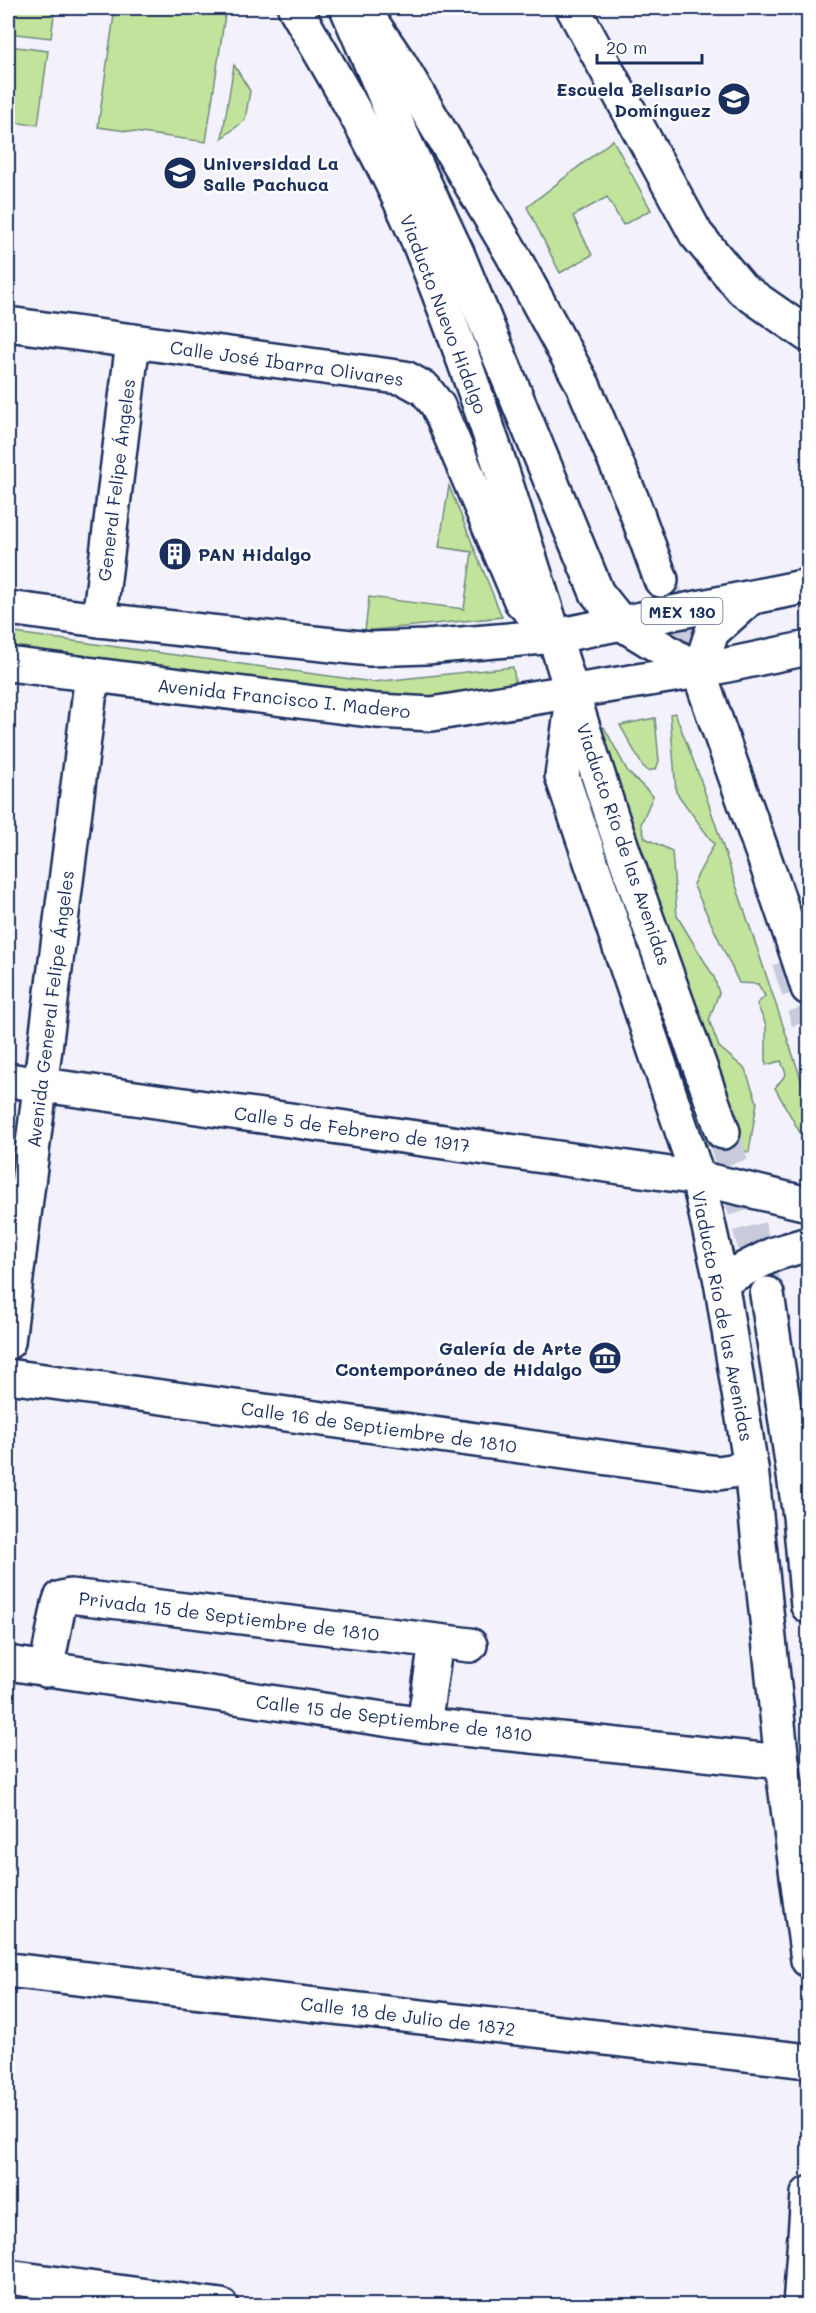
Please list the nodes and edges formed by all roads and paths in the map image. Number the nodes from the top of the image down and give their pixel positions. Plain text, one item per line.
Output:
1 (295, 8) edge
2 (347, 8) edge
3 (362, 8) edge
4 (573, 8) edge
5 (8, 324) edge
6 (808, 335) edge
7 (133, 341) junction
8 (661, 580) tunnel mouth
9 (808, 586) edge
10 (749, 599) junction
11 (8, 608) edge
12 (99, 620) junction
13 (621, 623) junction
14 (556, 636) junction
15 (808, 648) edge
16 (8, 664) edge
17 (699, 671) junction
18 (92, 675) junction
19 (574, 692) junction
20 (800, 935) edge
21 (808, 988) tunnel mouth
22 (8, 1080) edge
23 (40, 1085) junction
24 (723, 1132) tunnel mouth
25 (698, 1178) junction
26 (808, 1204) edge
27 (808, 1244) edge
28 (721, 1281) junction
29 (767, 1293) tunnel mouth
30 (8, 1342) edge
31 (8, 1376) edge
32 (751, 1468) junction
33 (808, 1606) edge
34 (436, 1642) junction
35 (470, 1645) dead end
36 (8, 1663) edge
37 (46, 1670) junction
38 (424, 1725) junction
39 (782, 1762) junction
40 (808, 1960) edge
41 (8, 1970) edge
42 (808, 2061) edge
43 (808, 2194) edge
44 (8, 2277) edge
45 (221, 2306) edge
46 (800, 2306) edge

1 - 14 street, Viaducto Nuevo Hidalgo
2 - 13 street
3 - 8 street
4 - 6 street
5 - 7 street, Calle José Ibarra Olivares
7 - 12 street, General Felipe Ángeles
7 - 14 street, Calle José Ibarra Olivares
9 - 10 street, MEX 130
10 - 13 street, MEX 130
10 - 17 street
11 - 12 street
12 - 14 street
13 - 14 street, MEX 130
13 - 17 street
14 - 19 street, Viaducto Río de las Avenidas
15 - 17 street, Avenida Francisco I. Madero
16 - 18 street, Avenida Francisco I. Madero
17 - 19 street, Avenida Francisco I. Madero
17 - 20 street
18 - 19 street, Avenida Francisco I. Madero
18 - 23 street, Avenida General Felipe Ángeles
19 - 24 street, Viaducto Río de las Avenidas
19 - 25 street, Viaducto Río de las Avenidas
20 - 21 street
22 - 23 street, Calle 5 de Febrero de 1917
23 - 25 street, Calle 5 de Febrero de 1917
23 - 30 street, Avenida General Felipe Ángeles
25 - 26 street, Calle 5 de Febrero de 1917
25 - 28 street, Viaducto Río de las Avenidas
27 - 28 street
28 - 32 street, Viaducto Río de las Avenidas
29 - 33 street
31 - 32 street, Calle 16 de Septiembre de 1810
32 - 39 street, Viaducto Río de las Avenidas
34 - 35 street, Privada 15 de Septiembre de 1810
34 - 37 street, Privada 15 de Septiembre de 1810
34 - 38 street
36 - 37 street, Calle 15 de Septiembre de 1810
37 - 38 street, Calle 15 de Septiembre de 1810
38 - 39 street, Calle 15 de Septiembre de 1810
39 - 40 street, Viaducto Río de las Avenidas
41 - 42 street, Calle 18 de Julio de 1872
43 - 46 street
44 - 45 street

